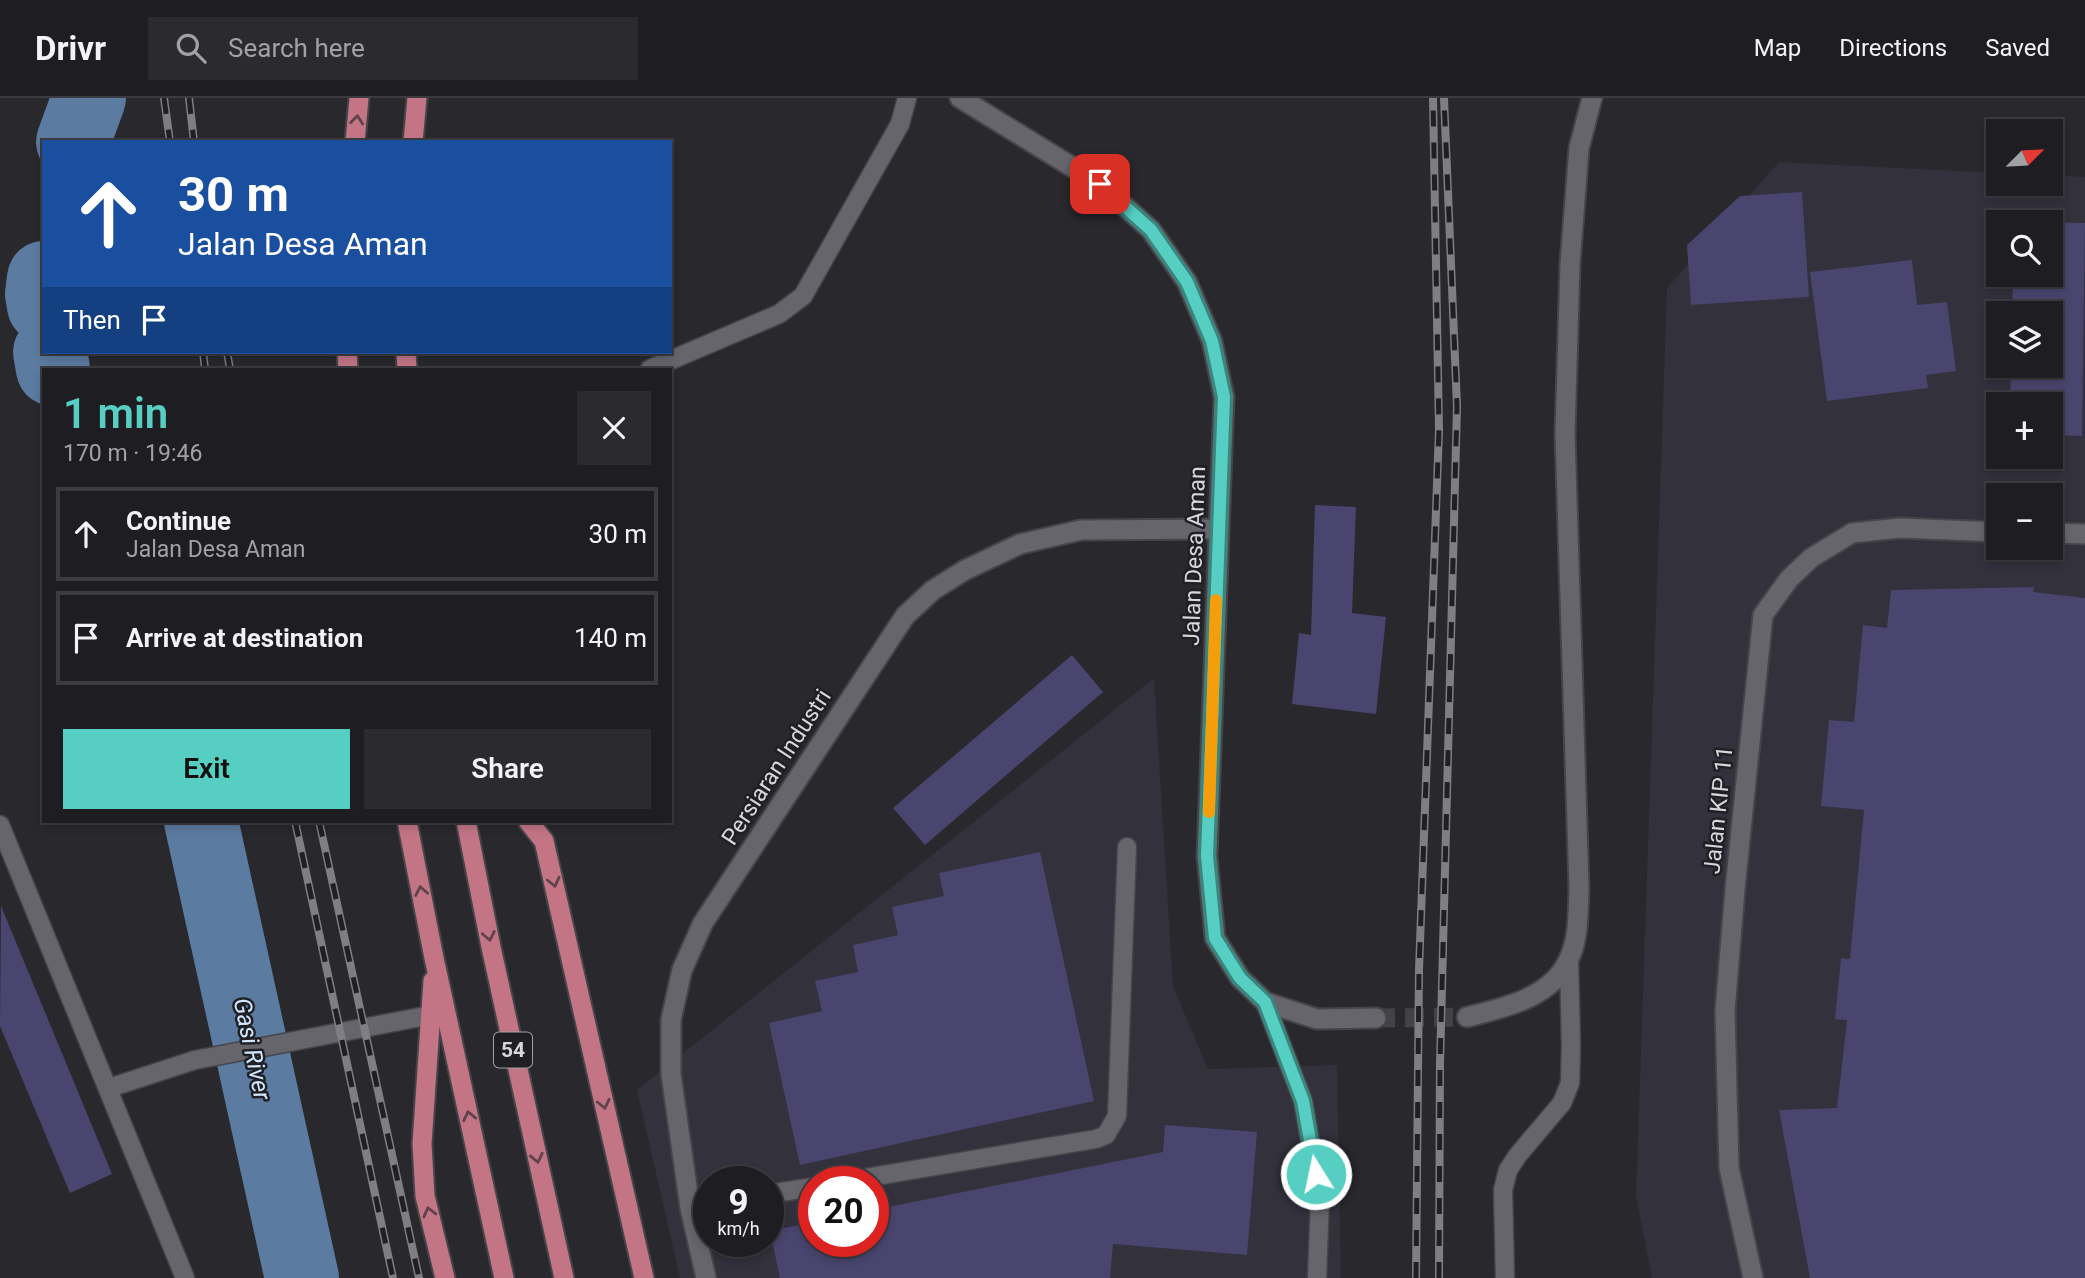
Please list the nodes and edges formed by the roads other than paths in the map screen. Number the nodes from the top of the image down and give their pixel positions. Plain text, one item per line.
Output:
1 (359, 98) edge
2 (417, 98) edge
3 (907, 98) edge
4 (960, 98) edge
5 (1592, 98) edge
6 (355, 140) edge
7 (413, 140) edge
8 (652, 368) edge
9 (1219, 529) junction
10 (1986, 531) edge
11 (2063, 533) edge
12 (2085, 534) edge
13 (407, 823) edge
14 (466, 823) edge
15 (530, 823) edge
16 (0, 825) edge
17 (1127, 847) dead end
18 (434, 958) junction
19 (1569, 960) junction
20 (1265, 1002) junction
21 (431, 1016) junction
22 (1467, 1017) tunnel mouth
23 (1376, 1018) tunnel mouth
24 (109, 1088) junction
25 (889, 1174) edge
26 (693, 1178) edge
27 (704, 1257) edge
28 (186, 1278) edge
29 (445, 1278) edge
30 (505, 1278) edge
31 (564, 1278) edge
32 (644, 1278) edge
33 (706, 1278) edge
34 (1317, 1278) edge
35 (1505, 1278) edge
36 (1753, 1278) edge

6 -> 1 highway
2 - 7 highway
3 - 8 lane
4 - 9 street, Jalan Desa Aman
5 - 19 street
9 - 20 street, Jalan Desa Aman
9 - 26 street, Persiaran Industri
10 - 36 street, Jalan KIP 11
11 - 12 street
18 -> 13 highway
14 -> 31 highway, 54
15 -> 32 highway
16 - 24 lane
17 - 25 lane
18 - 21 highway
30 -> 18 highway
19 - 22 street
19 - 35 lane
20 - 23 street, Jalan Desa Aman
20 - 34 lane
21 - 24 lane
29 -> 21 highway
24 - 28 lane
27 - 33 street, Persiaran Industri

